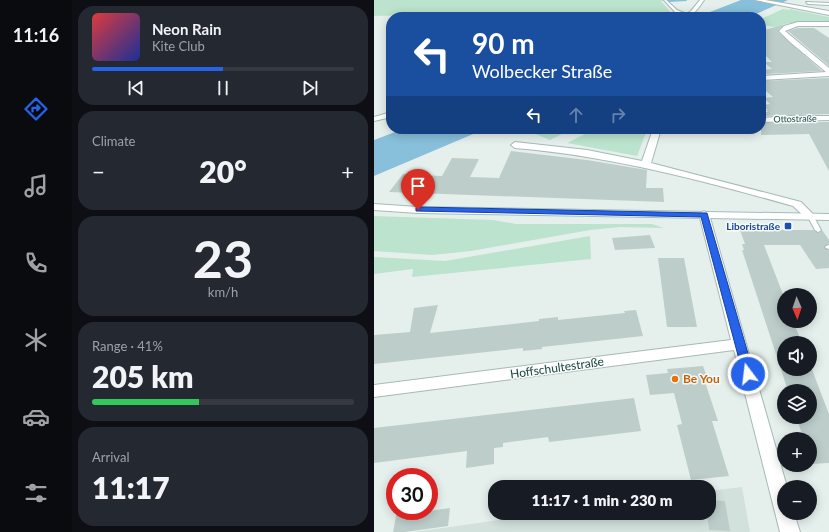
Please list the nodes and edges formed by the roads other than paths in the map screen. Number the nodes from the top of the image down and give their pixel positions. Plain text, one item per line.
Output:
1 (665, 0) edge
2 (702, 0) edge
3 (757, 0) edge
4 (790, 0) edge
5 (829, 4) edge
6 (678, 12) edge
7 (693, 12) edge
8 (829, 13) edge
9 (829, 24) edge
10 (829, 71) edge
11 (829, 74) edge
12 (766, 78) edge
13 (386, 116) edge
14 (829, 118) edge
15 (374, 119) edge
16 (766, 120) edge
17 (386, 122) edge
18 (374, 126) edge
19 (655, 134) edge
20 (515, 145) dead end
21 (646, 163) junction
22 (374, 207) edge
23 (704, 214) junction
24 (812, 217) junction
25 (829, 217) edge
26 (818, 230) dead end
27 (740, 344) junction
28 (374, 391) edge
29 (777, 482) edge
30 (787, 520) edge
31 (790, 532) edge

1 - 6 lane
2 - 7 street
3 - 8 street
4 - 5 street
9 - 10 street
11 - 12 street
13 - 15 street
14 - 16 street, Ottostraße
17 - 18 street
19 - 21 street
20 - 21 street
21 - 24 street
22 - 23 street
23 - 24 street
23 - 27 street
24 - 25 street
24 - 26 lane
27 - 28 street, Hoffschultestraße
27 - 29 street
30 - 31 street

